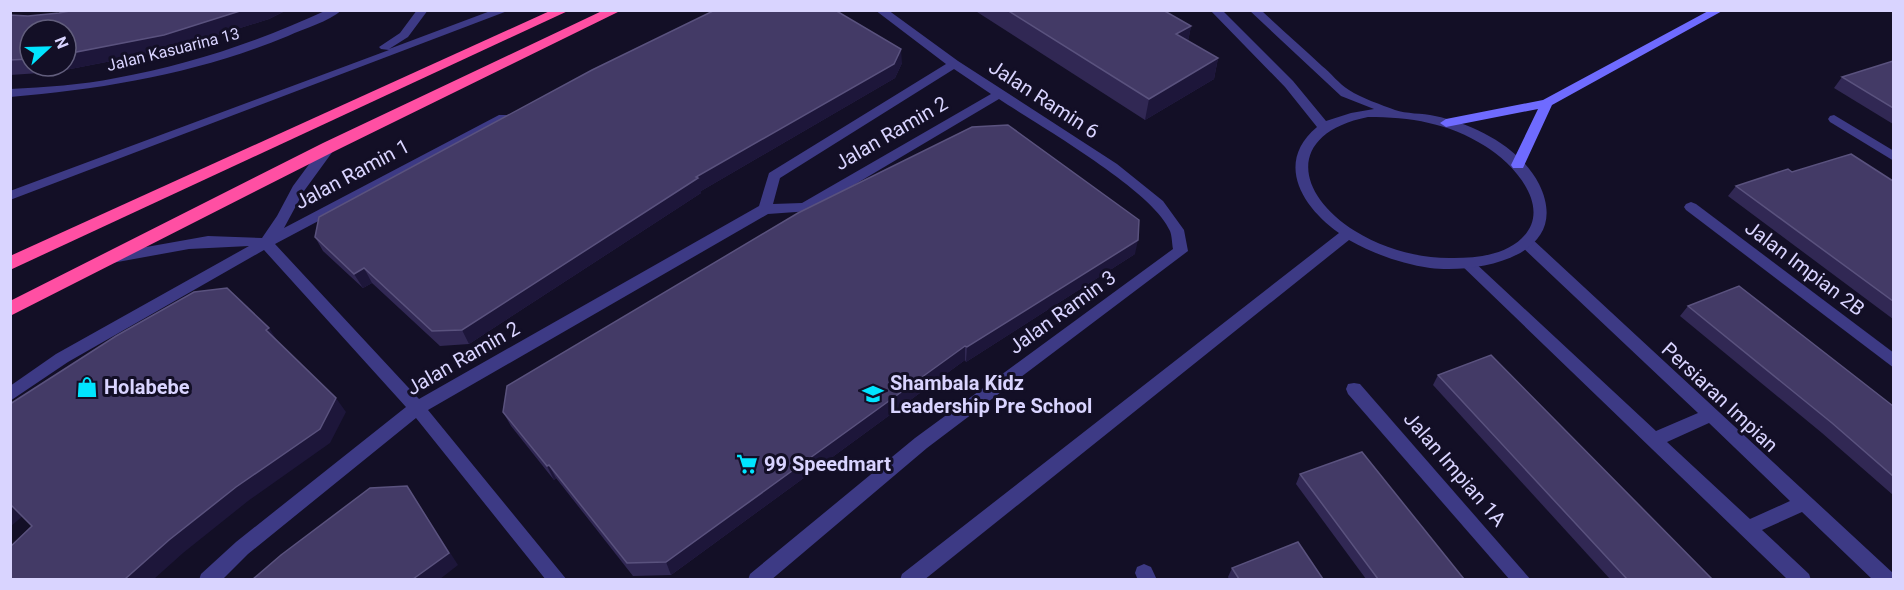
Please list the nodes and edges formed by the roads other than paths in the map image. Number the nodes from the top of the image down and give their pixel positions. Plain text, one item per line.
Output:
1 (337, 10) edge
2 (423, 10) edge
3 (505, 10) edge
4 (564, 10) edge
5 (616, 10) edge
6 (880, 10) edge
7 (1215, 10) edge
8 (1254, 10) edge
9 (1719, 10) edge
10 (357, 64) junction
11 (954, 64) junction
12 (10, 93) edge
13 (1001, 93) junction
14 (1547, 103) junction
15 (515, 112) edge
16 (1394, 113) junction
17 (1834, 119) dead end
18 (1446, 123) junction
19 (1324, 127) junction
20 (329, 147) junction
21 (1893, 157) edge
22 (1518, 165) junction
23 (10, 196) edge
24 (1691, 207) dead end
25 (765, 209) junction
26 (1177, 230) joint
27 (1348, 233) junction
28 (1526, 242) junction
29 (266, 243) junction
30 (112, 258) junction
31 (10, 264) edge
32 (1467, 264) junction
33 (10, 309) edge
34 (1893, 362) edge
35 (1354, 389) dead end
36 (10, 395) edge
37 (417, 408) junction
38 (1709, 416) junction
39 (1653, 440) junction
40 (1803, 502) junction
41 (1746, 529) junction
42 (208, 579) edge
43 (558, 579) edge
44 (757, 579) edge
45 (909, 579) edge
46 (1522, 579) edge
47 (1802, 579) edge
48 (1887, 579) edge

1 - 12 street, Jalan Kasuarina 13
2 - 10 street
3 - 10 street
4 - 31 highway
5 - 20 highway
6 - 11 street, Jalan Ramin 6
7 - 19 street
8 - 16 street
9 - 14 main road
10 - 23 street
11 - 13 street, Jalan Ramin 6
11 - 25 street, Jalan Ramin 2
13 - 25 street, Jalan Ramin 2
13 - 26 street, Jalan Ramin 6
14 - 18 main road
14 - 22 main road
15 - 29 street, Jalan Ramin 1
16 - 18 street
16 - 19 street
17 - 21 street
18 - 22 street
19 - 27 street
20 - 29 street
20 - 30 highway
22 - 28 street
24 - 34 street, Jalan Impian 2B
25 - 37 street, Jalan Ramin 2
26 - 44 street, Jalan Ramin 3
27 - 32 street
27 - 45 street
28 - 32 street
28 - 38 street, Persiaran Impian
29 - 30 street
29 - 36 street, Jalan Ramin 1
29 - 37 street
30 - 33 highway
32 - 39 street
35 - 46 street, Jalan Impian 1A
37 - 42 street, Jalan Ramin 2
37 - 43 street
38 - 39 street
38 - 40 street, Persiaran Impian
39 - 41 street
40 - 41 street
40 - 48 street, Persiaran Impian
41 - 47 street

